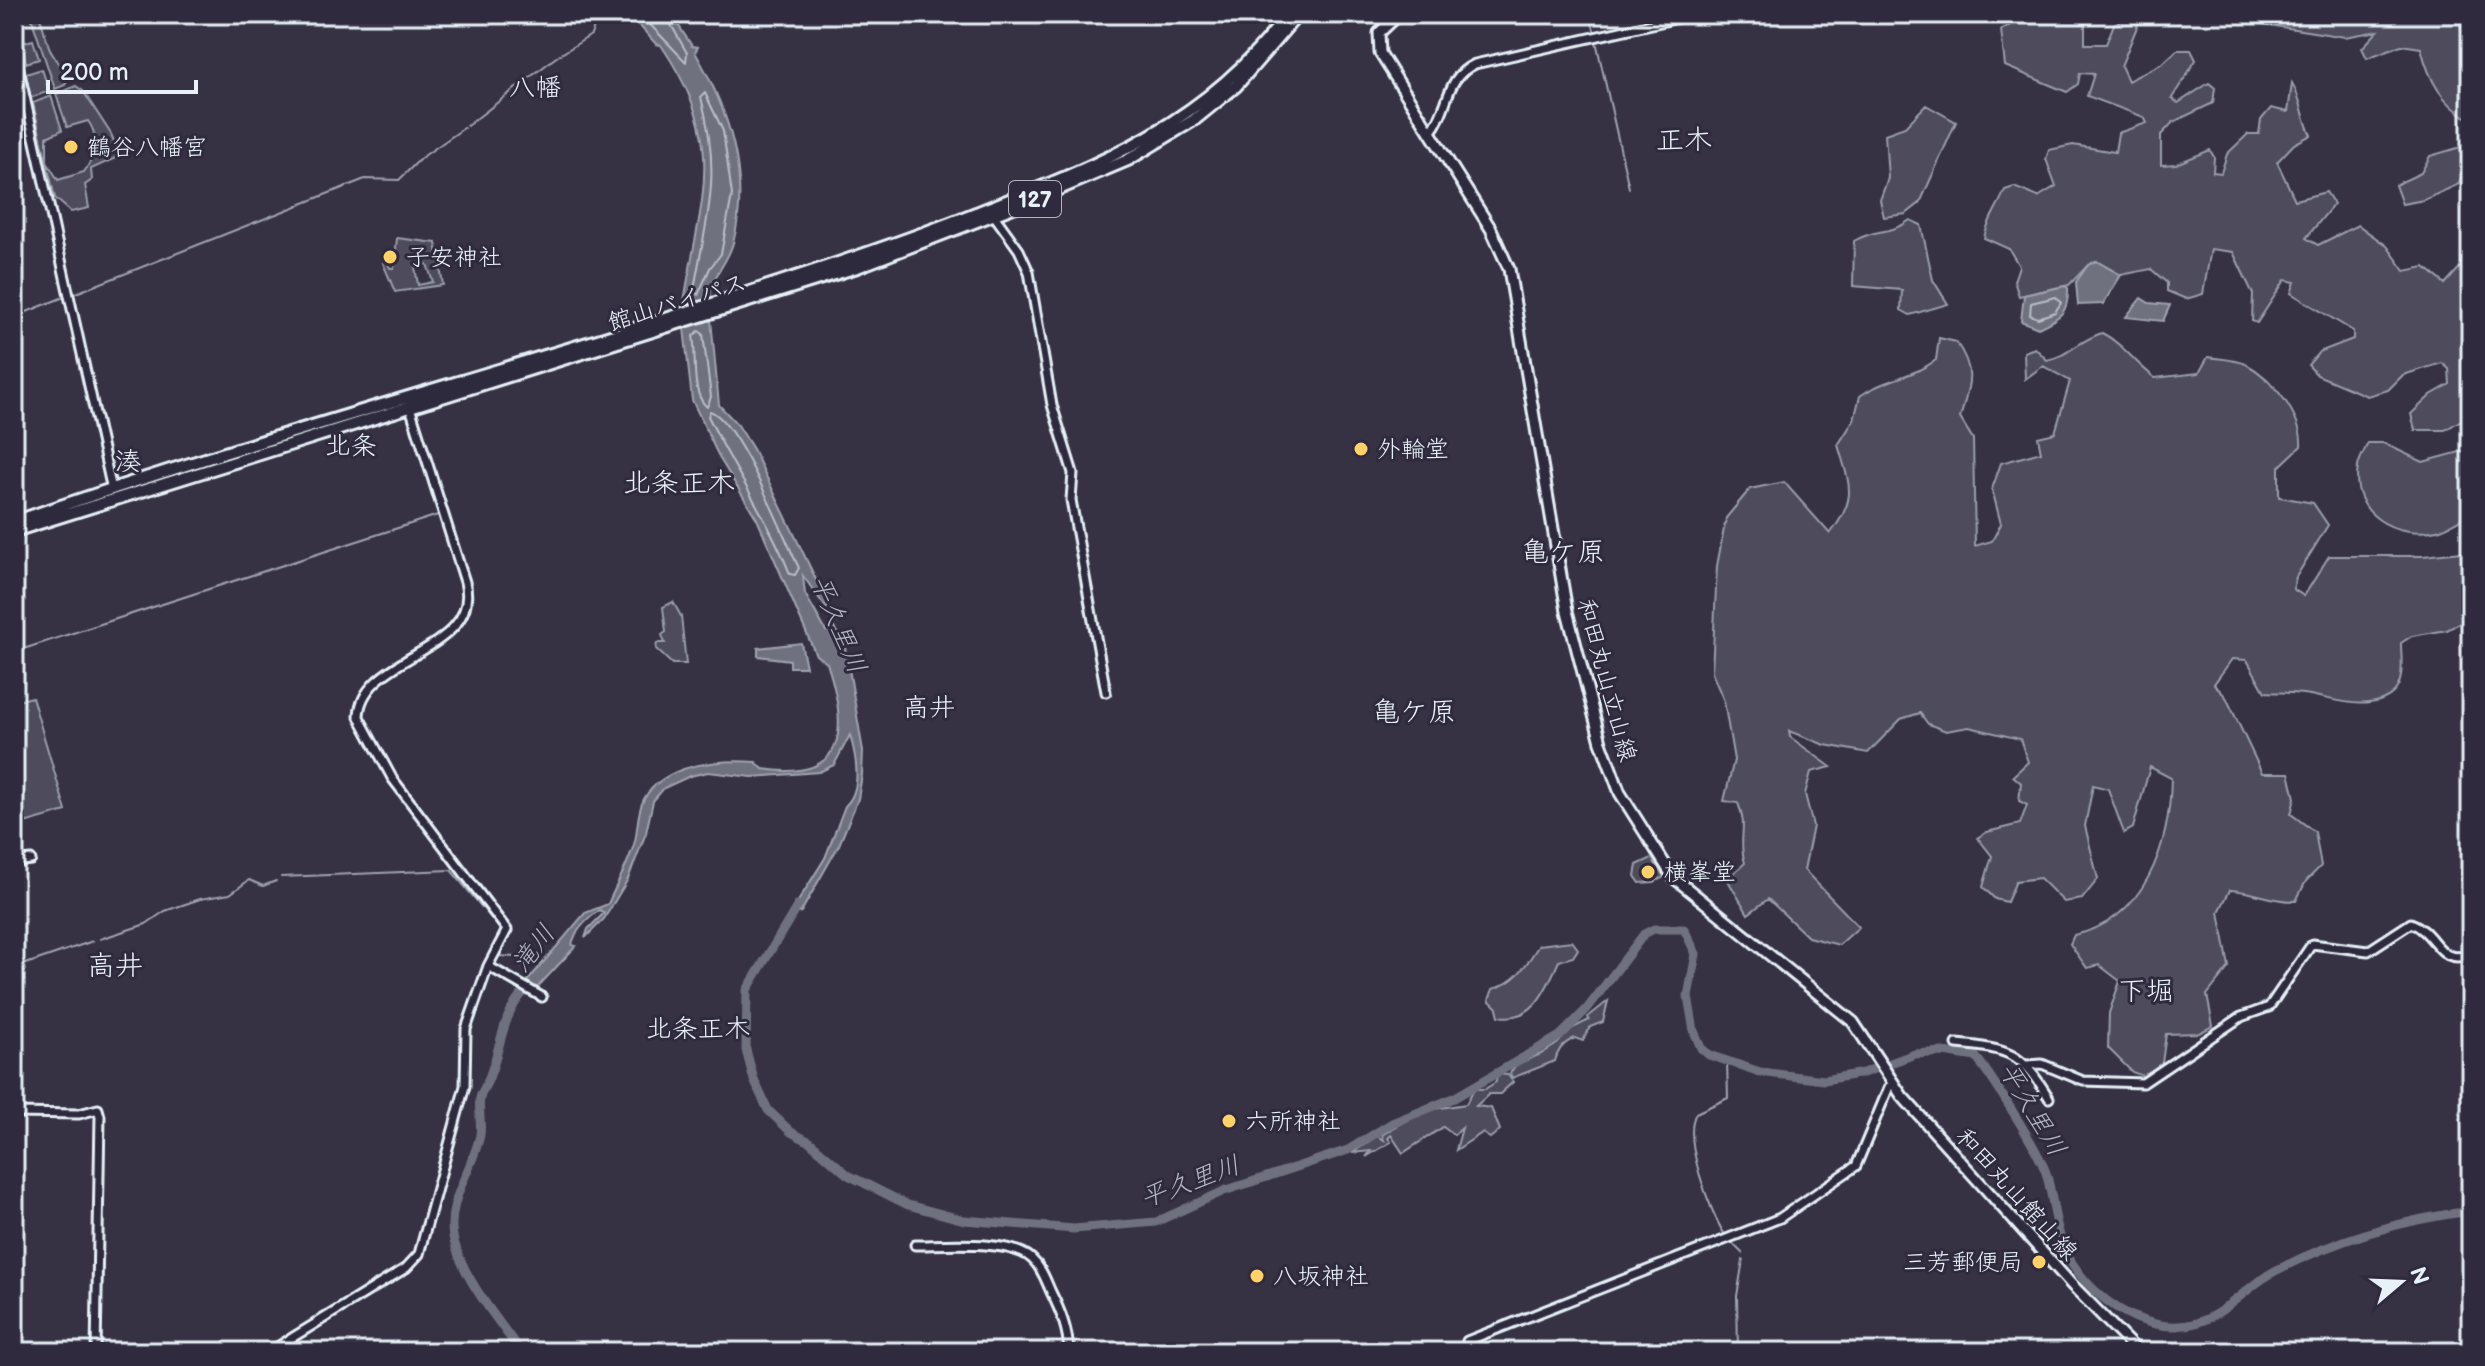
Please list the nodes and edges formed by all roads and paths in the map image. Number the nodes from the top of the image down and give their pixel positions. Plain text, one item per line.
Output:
1 (1288, 14) edge
2 (1298, 14) edge
3 (1399, 14) edge
4 (1696, 14) edge
5 (14, 47) edge
6 (1430, 133) junction
7 (992, 211) junction
8 (409, 403) junction
9 (114, 494) junction
10 (14, 522) edge
11 (14, 531) edge
12 (1106, 692) dead end
13 (31, 860) dead end
14 (14, 862) edge
15 (2471, 954) edge
16 (488, 966) junction
17 (542, 997) dead end
18 (1957, 1044) dead end
19 (1876, 1056) joint
20 (2027, 1065) junction
21 (1893, 1084) junction
22 (2049, 1098) dead end
23 (14, 1113) edge
24 (915, 1245) dead end
25 (1467, 1341) dead end
26 (96, 1352) edge
27 (269, 1352) edge
28 (1069, 1352) edge
29 (2138, 1352) edge

1 - 7 highway, 館山バイパス / 127
2 - 7 highway, 館山バイパス / 127
3 - 6 main road, 和田丸山立山線
4 - 6 street
5 - 9 street
6 - 19 main road, 和田丸山立山線
7 - 8 highway, 館山バイパス / 127
7 - 12 street
8 - 9 highway, 館山バイパス / 127
8 - 16 street
9 - 10 highway, 館山バイパス / 127
9 - 11 highway, 館山バイパス / 127
13 - 14 street
15 - 20 street
16 - 17 street
16 - 27 street
18 - 20 street
19 - 21 main road, 和田丸山館山線
20 - 22 street
21 - 25 street
21 - 29 main road, 和田丸山館山線
23 - 26 street
24 - 28 street

